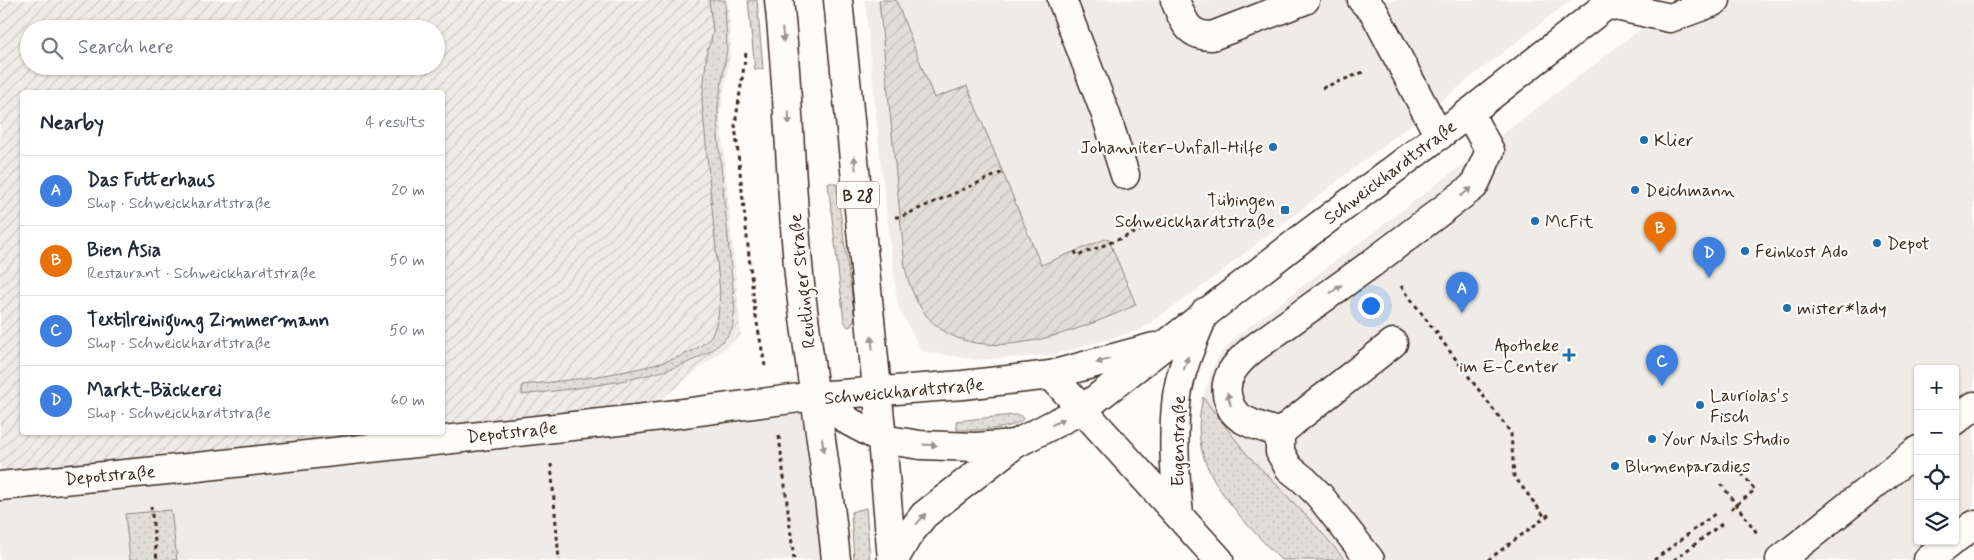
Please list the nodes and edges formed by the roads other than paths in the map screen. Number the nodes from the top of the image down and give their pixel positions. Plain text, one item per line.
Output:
1 (779, 0) edge
2 (838, 0) edge
3 (1062, 0) edge
4 (1175, 0) edge
5 (1305, 0) edge
6 (1362, 0) edge
7 (1716, 0) edge
8 (1610, 2) edge
9 (1469, 113) junction
10 (1439, 136) junction
11 (1125, 175) dead end
12 (1206, 312) junction
13 (1167, 343) junction
14 (1393, 343) dead end
15 (1051, 375) junction
16 (877, 391) junction
17 (815, 396) junction
18 (1974, 406) edge
19 (1083, 409) junction
20 (1959, 418) edge
21 (1280, 433) junction
22 (882, 439) junction
23 (1015, 444) junction
24 (1914, 453) edge
25 (0, 486) edge
26 (1179, 515) junction
27 (1974, 525) edge
28 (1959, 536) edge
29 (1947, 545) edge
30 (836, 560) edge
31 (893, 560) edge
32 (1203, 560) edge
33 (1219, 560) edge
34 (1370, 560) edge
35 (1780, 560) edge
36 (1928, 560) edge

1 -> 17 main road, Reutlinger Straße
16 -> 2 main road, B 28
3 - 11 main road
4 - 5 main road
6 - 10 main road
7 - 8 main road
8 - 9 main road, Schweickhardtstraße
9 - 10 main road, Schweickhardtstraße
21 -> 9 main road
10 - 12 main road, Schweickhardtstraße
12 - 13 main road, Schweickhardtstraße
26 -> 12 main road, Eugenstraße
13 -> 15 main road, Schweickhardtstraße
13 - 19 main road, Schweickhardtstraße
14 - 21 main road
15 - 16 main road, Schweickhardtstraße
15 - 19 main road, Eugenstraße
16 - 17 main road, Schweickhardtstraße
16 - 22 main road, B 28
17 - 22 main road, Schweickhardtstraße
17 - 25 main road, Depotstraße
17 -> 30 main road, Reutlinger Straße
18 - 20 main road
23 -> 19 main road, Schweickhardtstraße
19 - 26 main road, Eugenstraße
19 - 32 main road, Eugenstraße
21 - 34 main road
22 -> 23 main road, Schweickhardtstraße
22 - 31 main road, B 28
31 -> 23 main road
24 - 35 main road
26 - 33 main road, Eugenstraße
27 - 28 main road
29 - 36 main road

